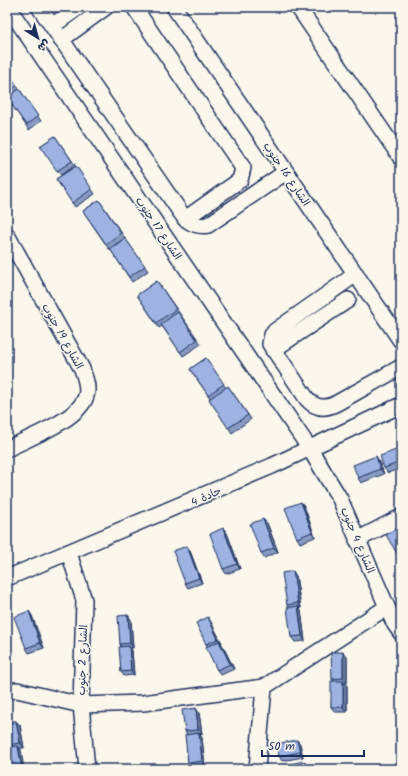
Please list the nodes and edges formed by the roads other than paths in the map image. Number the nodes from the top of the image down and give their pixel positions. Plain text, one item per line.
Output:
1 (8, 7) edge
2 (39, 7) edge
3 (79, 7) edge
4 (106, 7) edge
5 (134, 7) edge
6 (174, 7) edge
7 (298, 7) edge
8 (56, 17) edge
9 (61, 40) junction
10 (401, 158) edge
11 (286, 172) junction
12 (185, 219) junction
13 (7, 235) edge
14 (356, 274) junction
15 (348, 300) dead end
16 (401, 341) edge
17 (273, 350) junction
18 (401, 367) edge
19 (401, 405) edge
20 (7, 449) edge
21 (310, 449) junction
22 (401, 517) edge
23 (358, 540) junction
24 (69, 553) junction
25 (7, 578) edge
26 (387, 608) junction
27 (401, 633) edge
28 (264, 687) junction
29 (7, 691) edge
30 (81, 705) junction
31 (87, 769) edge
32 (257, 769) edge

1 - 21 street, الشارع 17 جنوب
2 - 8 street
3 - 8 street
4 - 9 street
5 - 12 street
6 - 11 street, الشارع 16 جنوب
7 - 10 street
8 - 9 street
9 - 12 street
11 - 12 street
11 - 14 street, الشارع 16 جنوب
13 - 20 street, الشارع 19 جنوب
14 - 16 street, الشارع 16 جنوب
14 - 17 street
15 - 17 street
17 - 18 street
19 - 21 street, جادة 4
21 - 23 street, الشارع 4 جنوب
21 - 24 street, جادة 4
22 - 23 street
23 - 26 street, الشارع 4 جنوب
24 - 25 street, جادة 4
24 - 30 street, الشارع 2 جنوب
26 - 27 street, الشارع 4 جنوب
26 - 28 street
28 - 30 street
28 - 32 street
29 - 30 street
30 - 31 street, الشارع 2 جنوب

